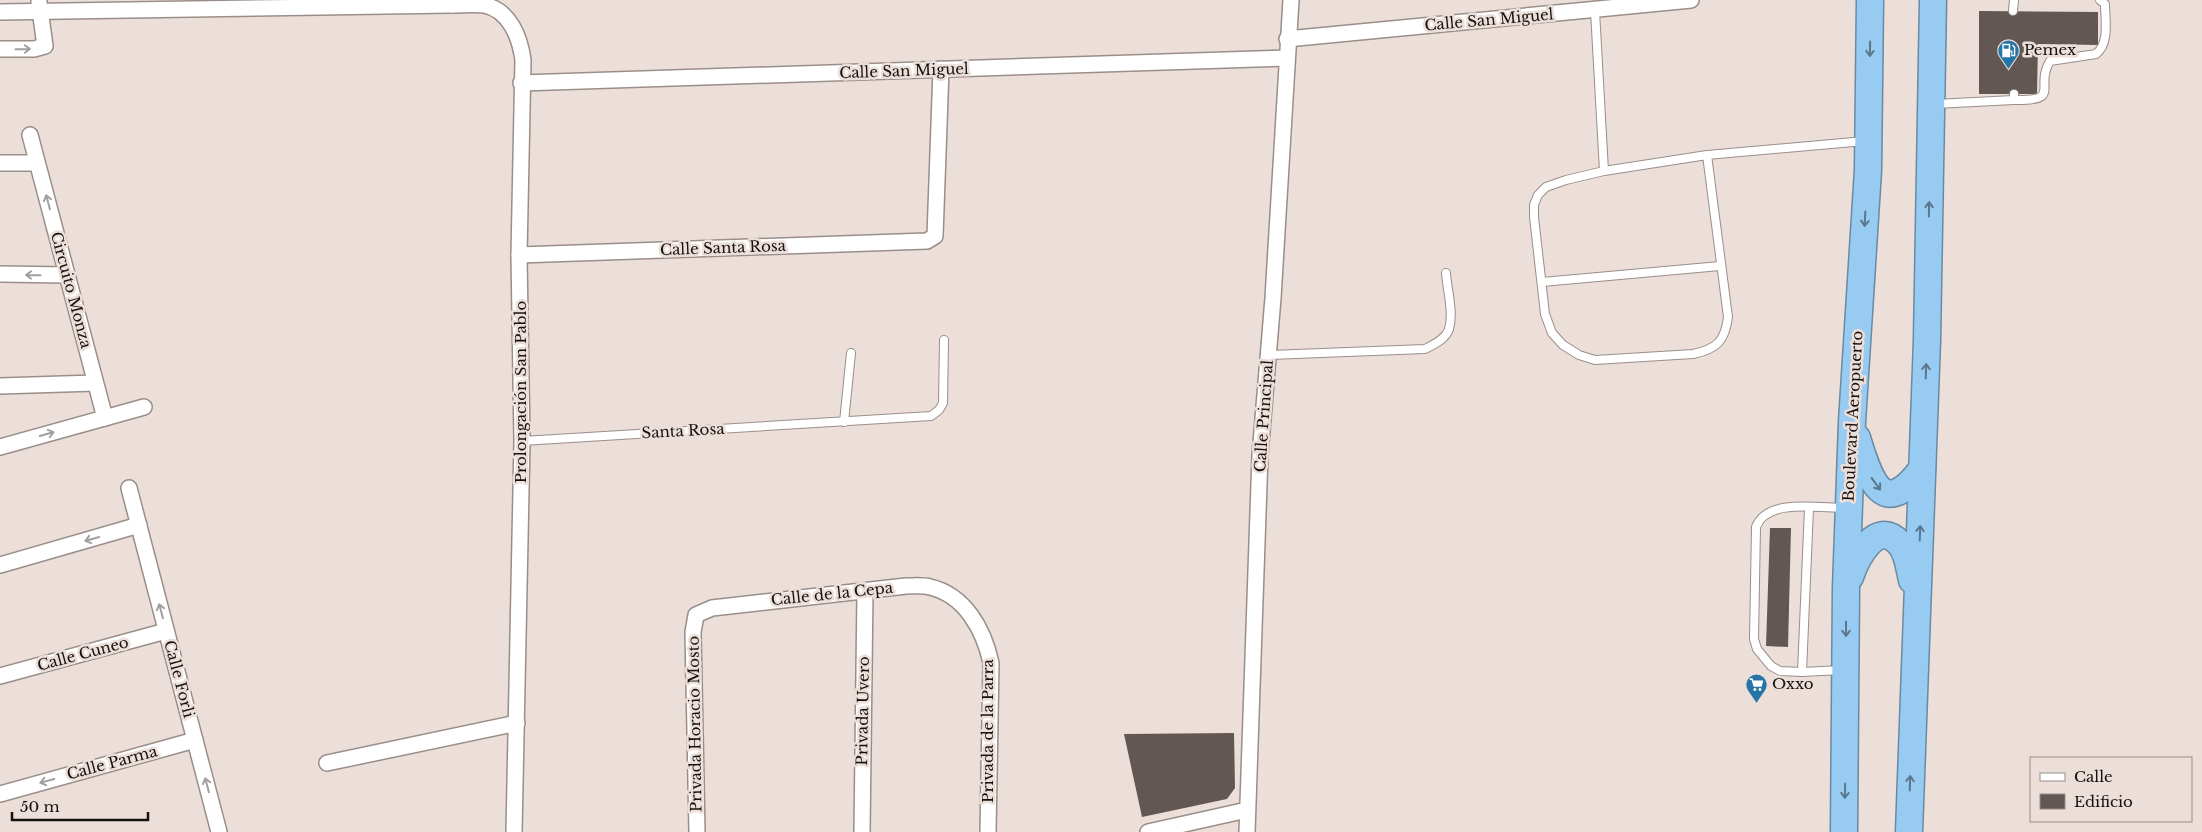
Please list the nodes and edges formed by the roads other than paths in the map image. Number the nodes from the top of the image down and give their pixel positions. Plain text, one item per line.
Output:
1 (1291, 0) edge
2 (1691, 0) edge
3 (1870, 0) edge
4 (1933, 0) edge
5 (2014, 0) edge
6 (2100, 0) edge
7 (452, 2) edge
8 (40, 5) edge
9 (1594, 11) junction
10 (2013, 11) dead end
11 (0, 12) edge
12 (1288, 39) junction
13 (0, 49) edge
14 (1287, 58) junction
15 (941, 70) junction
16 (521, 83) junction
17 (1930, 104) junction
18 (30, 135) dead end
19 (1868, 141) junction
20 (1707, 155) junction
21 (0, 163) edge
22 (37, 163) junction
23 (1604, 171) junction
24 (520, 254) junction
25 (1720, 266) junction
26 (1446, 273) dead end
27 (0, 274) edge
28 (67, 275) junction
29 (1542, 282) junction
30 (944, 340) dead end
31 (851, 353) dead end
32 (1269, 355) junction
33 (95, 382) junction
34 (0, 386) edge
35 (144, 407) dead end
36 (105, 418) junction
37 (844, 422) junction
38 (1852, 422) junction
39 (522, 440) junction
40 (0, 447) edge
41 (1922, 469) junction
42 (129, 488) dead end
43 (1809, 508) junction
44 (1848, 508) junction
45 (138, 525) junction
46 (0, 564) edge
47 (1846, 588) junction
48 (865, 591) junction
49 (964, 606) joint
50 (696, 615) joint
51 (1918, 615) junction
52 (166, 632) junction
53 (1846, 669) junction
54 (1802, 672) junction
55 (0, 676) edge
56 (517, 723) junction
57 (195, 740) junction
58 (327, 763) dead end
59 (0, 794) edge
60 (1248, 810) junction
61 (219, 832) edge
62 (514, 832) edge
63 (696, 832) edge
64 (862, 832) edge
65 (988, 832) edge
66 (1148, 832) edge
67 (1247, 832) edge
68 (1844, 832) edge
69 (1909, 832) edge

1 - 12 street, Calle Principal
2 - 9 street, Calle San Miguel
3 -> 19 highway, Boulevard Aeropuerto
4 - 17 highway
5 - 10 lane
6 - 17 lane
7 - 8 street, Prolongación San Pablo
7 - 16 street, Prolongación San Pablo
8 - 11 street, Prolongación San Pablo
13 -> 8 street
9 - 12 street, Calle San Miguel
9 - 23 lane
12 - 14 street, Calle Principal
14 - 15 street, Calle San Miguel
14 - 32 street, Calle Principal
15 - 16 street, Calle San Miguel
15 - 24 street, Calle Santa Rosa
16 - 24 street, Prolongación San Pablo
41 -> 17 highway
18 - 22 street, Circuito Monza
19 - 20 lane
19 -> 38 highway, Boulevard Aeropuerto
20 - 23 lane
20 - 25 lane
21 - 22 street
28 -> 22 street, Circuito Monza
23 - 29 lane
24 - 39 street, Prolongación San Pablo
25 - 29 lane
25 - 29 lane
26 - 32 lane
28 -> 27 street
28 - 33 street, Circuito Monza
30 - 37 lane, Santa Rosa
31 - 37 lane
32 - 60 street, Calle Principal
33 - 34 street
33 - 36 street, Circuito Monza
35 - 36 street
40 -> 36 street
37 - 39 lane, Santa Rosa
38 -> 41 highway
38 - 44 highway, Boulevard Aeropuerto
39 - 56 street, Prolongación San Pablo
51 -> 41 highway
42 - 45 street, Calle Forli
43 - 44 lane
43 - 54 lane
43 - 54 lane
44 - 47 highway, Boulevard Aeropuerto
45 -> 46 street
52 -> 45 street, Calle Forli
47 - 51 highway
47 -> 53 highway, Boulevard Aeropuerto
48 - 49 street, Calle de la Cepa
48 - 50 street, Calle de la Cepa
48 - 64 street, Privada Uvero
49 - 65 street, Privada de la Parra
50 - 63 street, Privada Horacio Mosto
69 -> 51 highway
52 - 55 street, Calle Cuneo
52 - 57 street, Calle Forli
53 - 54 lane
53 -> 68 highway, Boulevard Aeropuerto
56 - 58 street
56 - 62 street, Prolongación San Pablo
57 -> 59 street, Calle Parma
61 -> 57 street, Calle Forli
60 - 66 street
60 - 67 street, Calle Principal

